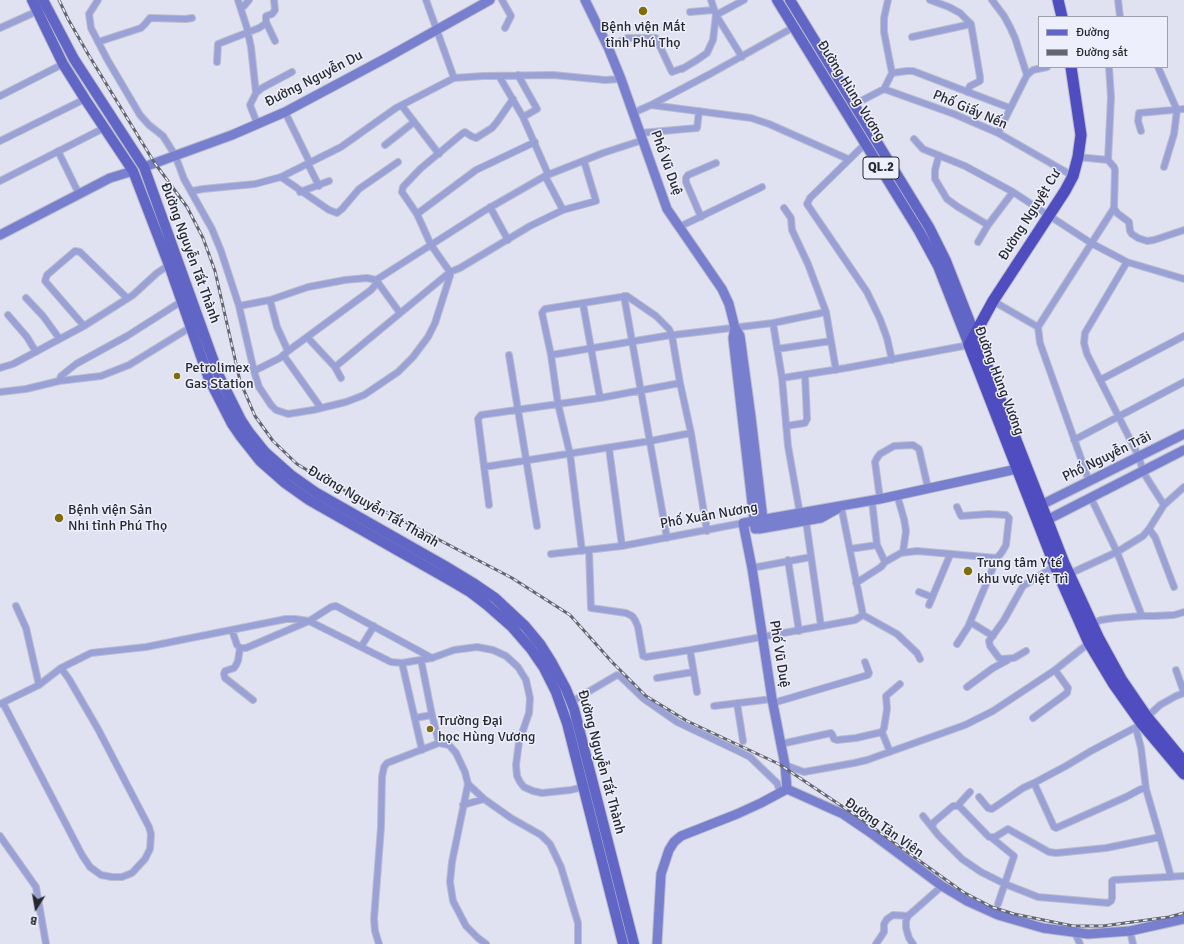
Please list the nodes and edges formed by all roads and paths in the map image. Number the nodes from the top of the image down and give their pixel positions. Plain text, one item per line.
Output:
1 (32, 0) edge
2 (98, 0) edge
3 (238, 0) edge
4 (249, 0) edge
5 (274, 0) edge
6 (426, 0) edge
7 (490, 0) edge
8 (502, 0) edge
9 (585, 0) edge
10 (711, 0) edge
11 (744, 0) edge
12 (777, 0) edge
13 (790, 0) edge
14 (888, 0) edge
15 (930, 0) edge
16 (992, 0) edge
17 (1058, 0) edge
18 (1118, 0) edge
19 (45, 4) edge
20 (244, 6) dead end
21 (37, 12) junction
22 (690, 12) dead end
23 (715, 13) junction
24 (1062, 16) edge
25 (1120, 16) edge
26 (192, 18) dead end
27 (266, 22) junction
28 (971, 24) junction
29 (794, 27) junction
30 (0, 28) edge
31 (505, 28) dead end
32 (437, 29) junction
33 (248, 33) junction
34 (912, 37) dead end
35 (275, 41) dead end
36 (98, 42) junction
37 (608, 47) junction
38 (742, 57) junction
39 (217, 62) dead end
40 (63, 64) junction
41 (1042, 68) edge
42 (1071, 68) edge
43 (1109, 68) edge
44 (1158, 68) edge
45 (292, 72) dead end
46 (892, 73) junction
47 (518, 75) junction
48 (1027, 75) junction
49 (499, 76) junction
50 (454, 78) junction
51 (621, 79) junction
52 (884, 89) junction
53 (95, 92) junction
54 (966, 92) junction
55 (256, 93) junction
56 (0, 96) edge
57 (84, 98) junction
58 (513, 99) junction
59 (853, 101) junction
60 (841, 102) junction
61 (651, 105) junction
62 (402, 106) junction
63 (1010, 108) junction
64 (1184, 109) edge
65 (1177, 110) junction
66 (700, 111) junction
67 (284, 112) junction
68 (633, 113) junction
69 (523, 117) junction
70 (414, 122) junction
71 (257, 124) junction
72 (104, 128) junction
73 (1141, 131) dead end
74 (998, 133) junction
75 (642, 137) junction
76 (914, 140) dead end
77 (0, 141) edge
78 (534, 142) junction
79 (866, 143) junction
80 (385, 145) dead end
81 (58, 151) junction
82 (175, 154) junction
83 (439, 154) junction
84 (939, 155) junction
85 (1078, 157) junction
86 (848, 159) junction
87 (584, 160) junction
88 (1108, 160) junction
89 (398, 162) dead end
90 (716, 162) dead end
91 (309, 164) junction
92 (144, 166) junction
93 (1164, 166) dead end
94 (133, 171) junction
95 (547, 175) junction
96 (1073, 176) junction
97 (281, 177) junction
98 (0, 181) edge
99 (329, 181) dead end
100 (319, 186) junction
101 (762, 187) dead end
102 (192, 191) junction
103 (300, 192) junction
104 (1012, 192) junction
105 (79, 194) junction
106 (490, 207) junction
107 (784, 208) dead end
108 (1114, 208) junction
109 (563, 210) junction
110 (417, 214) junction
111 (1049, 216) junction
112 (701, 217) junction
113 (988, 225) junction
114 (679, 227) junction
115 (1184, 230) edge
116 (0, 235) edge
117 (508, 240) junction
118 (978, 242) dead end
119 (1091, 243) junction
120 (431, 245) junction
121 (1127, 262) junction
122 (174, 263) junction
123 (450, 272) junction
124 (1184, 279) edge
125 (377, 281) junction
126 (624, 296) junction
127 (26, 298) dead end
128 (127, 298) junction
129 (270, 300) junction
130 (182, 301) junction
131 (993, 301) junction
132 (583, 304) junction
133 (239, 306) junction
134 (826, 312) junction
135 (400, 313) junction
136 (8, 315) dead end
137 (773, 323) junction
138 (84, 326) junction
139 (191, 327) junction
140 (1038, 327) junction
141 (735, 328) junction
142 (974, 335) junction
143 (672, 336) junction
144 (1184, 336) edge
145 (307, 337) junction
146 (59, 338) junction
147 (831, 341) junction
148 (632, 342) junction
149 (969, 345) junction
150 (592, 349) junction
151 (777, 349) junction
152 (36, 352) junction
153 (286, 353) junction
154 (509, 355) dead end
155 (551, 355) junction
156 (892, 360) junction
157 (334, 367) junction
158 (0, 368) edge
159 (836, 370) junction
160 (254, 371) junction
161 (805, 375) junction
162 (341, 378) dead end
163 (782, 378) junction
164 (1100, 380) junction
165 (58, 381) junction
166 (1184, 382) edge
167 (680, 383) junction
168 (641, 390) junction
169 (0, 392) edge
170 (600, 398) junction
171 (558, 404) junction
172 (321, 408) junction
173 (518, 410) junction
174 (1119, 416) junction
175 (786, 426) junction
176 (692, 433) junction
177 (1184, 434) edge
178 (1074, 440) junction
179 (650, 441) junction
180 (609, 448) junction
181 (1184, 450) edge
182 (570, 454) junction
183 (1139, 457) junction
184 (525, 461) junction
185 (484, 467) junction
186 (1017, 469) junction
187 (1143, 472) junction
188 (1089, 481) junction
189 (1184, 487) edge
190 (928, 488) junction
191 (1178, 492) junction
192 (897, 495) junction
193 (1184, 496) edge
194 (1091, 498) junction
195 (876, 500) junction
196 (488, 505) dead end
197 (1041, 505) junction
198 (1164, 505) junction
199 (841, 506) junction
200 (957, 507) dead end
201 (803, 517) junction
202 (1047, 520) junction
203 (759, 525) junction
204 (537, 526) dead end
205 (743, 527) junction
206 (1149, 529) junction
207 (707, 531) junction
208 (667, 538) junction
209 (622, 546) junction
210 (877, 546) junction
211 (850, 549) junction
212 (585, 550) junction
213 (904, 552) junction
214 (1117, 552) junction
215 (551, 554) dead end
216 (950, 555) junction
217 (811, 557) junction
218 (997, 558) junction
219 (788, 560) junction
220 (885, 562) junction
221 (1055, 566) junction
222 (752, 568) junction
223 (1069, 574) junction
224 (856, 583) junction
225 (1174, 587) dead end
226 (919, 592) dead end
227 (932, 598) junction
228 (491, 602) junction
229 (929, 605) dead end
230 (16, 606) dead end
231 (1184, 612) edge
232 (863, 615) junction
233 (1142, 616) junction
234 (310, 621) junction
235 (970, 622) junction
236 (1092, 624) junction
237 (374, 626) junction
238 (821, 626) junction
239 (232, 630) junction
240 (799, 631) junction
241 (993, 636) junction
242 (763, 637) junction
243 (1089, 643) junction
244 (957, 644) dead end
245 (361, 647) junction
246 (240, 648) junction
247 (690, 650) junction
248 (1026, 651) dead end
249 (432, 658) junction
250 (1010, 658) junction
251 (421, 660) junction
252 (920, 660) dead end
253 (865, 662) dead end
254 (402, 663) junction
255 (61, 668) junction
256 (1055, 670) junction
257 (1176, 670) dead end
258 (693, 672) junction
259 (657, 678) dead end
260 (900, 684) dead end
261 (39, 685) junction
262 (966, 687) dead end
263 (697, 692) dead end
264 (253, 700) dead end
265 (773, 701) junction
266 (571, 702) junction
267 (737, 703) junction
268 (2, 704) edge
269 (714, 706) dead end
270 (432, 715) junction
271 (415, 718) junction
272 (1033, 718) dead end
273 (1142, 723) junction
274 (882, 732) junction
275 (743, 741) dead end
276 (439, 743) junction
277 (781, 744) junction
278 (422, 750) junction
279 (890, 752) junction
280 (1184, 762) edge
281 (785, 764) junction
282 (1184, 774) edge
283 (1034, 783) junction
284 (468, 784) junction
285 (593, 784) junction
286 (582, 787) junction
287 (1146, 789) junction
288 (783, 790) junction
289 (970, 792) dead end
290 (979, 797) dead end
291 (484, 799) junction
292 (463, 805) junction
293 (959, 806) junction
294 (923, 816) dead end
295 (932, 827) junction
296 (0, 836) edge
297 (1160, 837) junction
298 (992, 838) junction
299 (1171, 876) junction
300 (1184, 876) edge
301 (1005, 884) junction
302 (942, 886) junction
303 (998, 904) dead end
304 (908, 916) junction
305 (1184, 919) edge
306 (1130, 930) junction
307 (1076, 933) junction
308 (46, 944) edge
309 (379, 944) edge
310 (486, 944) edge
311 (578, 944) edge
312 (623, 944) edge
313 (634, 944) edge
314 (657, 944) edge
315 (876, 944) edge
316 (913, 944) edge
317 (1080, 944) edge
318 (1133, 944) edge

1 - 21 main road, Đường Nguyễn Tất Thành
2 - 36 street
3 - 33 street
4 - 20 street
5 - 27 street
6 - 32 street
7 - 32 street, Đường Nguyễn Du
8 - 31 street
9 - 37 street, Phố Vũ Duệ
10 - 23 street
11 - 23 street
12 - 29 main road, Đường Hùng Vương / QL.2
13 - 59 main road, Đường Hùng Vương / QL.2
14 - 46 street
15 - 28 street
16 - 48 street
17 - 24 highway
18 - 25 street
19 - 21 street
19 - 53 main road, Đường Nguyễn Tất Thành
21 - 30 street
21 - 40 main road, Đường Nguyễn Tất Thành
22 - 23 street
23 - 37 street
23 - 38 street
26 - 36 street
27 - 33 street
27 - 35 street
28 - 34 street
28 - 54 street
29 - 38 street
29 - 60 main road, Đường Hùng Vương / QL.2
32 - 50 street
32 - 67 street, Đường Nguyễn Du
33 - 39 street
33 - 55 street
36 - 82 street
37 - 51 street, Phố Vũ Duệ
38 - 61 street
40 - 56 street
40 - 57 main road, Đường Nguyễn Tất Thành
41 - 48 street
42 - 85 highway, Đường Nguyệt Cư
43 - 88 street
44 - 65 street
45 - 55 street
46 - 52 street
46 - 54 street
47 - 49 street
47 - 51 street
47 - 69 street
48 - 63 street
49 - 50 street
49 - 58 street
50 - 62 street
51 - 68 street, Phố Vũ Duệ
52 - 59 street
52 - 74 street, Phố Giấy Nến
53 - 57 main road
53 - 92 main road, Đường Nguyễn Tất Thành
54 - 63 street
55 - 71 street
57 - 72 main road, Đường Nguyễn Tất Thành
57 - 77 street
58 - 69 street
58 - 83 street
59 - 60 main road
59 - 142 main road, Đường Hùng Vương / QL.2
60 - 79 main road, Đường Hùng Vương / QL.2
61 - 66 street
61 - 68 street
62 - 70 street
62 - 91 street
63 - 74 street
64 - 65 street
65 - 73 street
65 - 93 street
66 - 75 street
66 - 86 street
67 - 71 street, Đường Nguyễn Du
67 - 91 street
68 - 75 street, Phố Vũ Duệ
69 - 78 street
70 - 80 street
70 - 83 street
71 - 82 street, Đường Nguyễn Du
72 - 81 street
72 - 94 main road, Đường Nguyễn Tất Thành
74 - 96 street, Phố Giấy Nến
75 - 87 street
75 - 114 street, Phố Vũ Duệ
76 - 84 street
78 - 95 street
78 - 110 street
79 - 86 street
79 - 149 main road, Đường Hùng Vương / QL.2
81 - 98 street
81 - 105 street
82 - 92 street, Đường Nguyễn Du
82 - 102 street
83 - 110 street
84 - 104 street
84 - 113 street
85 - 88 street
85 - 96 highway, Đường Nguyệt Cư
86 - 156 street
87 - 95 street
87 - 109 street
88 - 108 street
89 - 103 street
90 - 112 street
91 - 97 street
91 - 100 street
92 - 122 main road, Đường Nguyễn Tất Thành
94 - 105 street
94 - 122 main road, Đường Nguyễn Tất Thành
95 - 106 street
95 - 109 street
96 - 111 highway, Đường Nguyệt Cư
97 - 102 street
97 - 103 street
99 - 100 street
100 - 103 street
101 - 112 street
102 - 133 street
104 - 111 street
104 - 113 street
105 - 116 street
106 - 117 street
106 - 120 street
107 - 134 street
108 - 115 street
108 - 119 street
109 - 117 street
110 - 120 street
111 - 119 street
111 - 131 highway, Đường Nguyệt Cư
112 - 114 street
113 - 118 street
114 - 141 street, Phố Vũ Duệ
117 - 123 street
119 - 121 street
119 - 140 street
120 - 123 street
120 - 125 street
121 - 124 street
121 - 164 street
122 - 128 street
122 - 130 main road, Đường Nguyễn Tất Thành
122 - 228 main road, Đường Nguyễn Tất Thành
123 - 135 street
123 - 172 street
125 - 129 street
125 - 135 street
125 - 145 street
126 - 132 street
126 - 143 street
126 - 148 street
127 - 146 street
128 - 138 street
128 - 138 street
129 - 133 street
129 - 153 street
130 - 139 main road, Đường Nguyễn Tất Thành
130 - 165 street
131 - 140 street
131 - 142 highway, Đường Nguyệt Cư
132 - 150 street
132 - 155 street
133 - 160 street
134 - 137 street
134 - 147 street
135 - 157 street
136 - 152 street
137 - 141 street
137 - 151 street
138 - 146 street
139 - 165 street
139 - 228 main road, Đường Nguyễn Tất Thành
140 - 178 street
141 - 143 street
141 - 203 street, Phố Vũ Duệ
142 - 149 highway, Đường Nguyệt Cư
142 - 197 highway, Đường Hùng Vương / QL.2
143 - 148 street
143 - 167 street
144 - 164 street
145 - 153 street
145 - 157 street
146 - 152 street
147 - 151 street
147 - 159 street
148 - 150 street
148 - 168 street
149 - 156 street
149 - 186 highway, Đường Hùng Vương / QL.2
150 - 155 street
150 - 170 street
151 - 163 street
152 - 158 street
153 - 160 street
153 - 172 street
154 - 173 street
155 - 171 street
156 - 159 street
157 - 162 street
159 - 161 street
160 - 172 street
161 - 163 street
161 - 175 street
163 - 175 street
164 - 174 street
165 - 169 street
166 - 174 street
167 - 168 street
167 - 176 street
168 - 170 street
168 - 179 street
170 - 171 street
171 - 173 street
171 - 182 street
173 - 184 street
173 - 185 street
174 - 178 street
174 - 183 street
175 - 201 street
176 - 179 street
176 - 207 street
177 - 183 street, Phố Nguyễn Trãi
178 - 188 street
179 - 180 street
179 - 208 street
180 - 182 street
180 - 209 street
181 - 187 street, Phố Nguyễn Trãi
182 - 184 street
182 - 212 street
183 - 187 street
183 - 188 street, Phố Nguyễn Trãi
184 - 185 street
184 - 204 street
185 - 196 street
186 - 190 street, Phố Xuân Nương
186 - 221 highway, Đường Hùng Vương / QL.2
187 - 194 street, Phố Nguyễn Trãi
187 - 198 street
188 - 197 street, Phố Nguyễn Trãi
189 - 191 street
190 - 192 street, Phố Xuân Nương
190 - 195 street
191 - 193 street
191 - 198 street
192 - 195 street, Phố Xuân Nương
192 - 213 street
194 - 202 street, Phố Nguyễn Trãi
194 - 214 street
195 - 199 street, Phố Xuân Nương
195 - 210 street
197 - 202 highway, Đường Hùng Vương / QL.2
198 - 206 street
199 - 201 street, Phố Xuân Nương
199 - 211 street
200 - 218 street
201 - 203 street, Phố Xuân Nương
201 - 217 street
202 - 223 highway, Đường Hùng Vương / QL.2
203 - 205 street, Phố Xuân Nương
205 - 207 street, Phố Xuân Nương
205 - 222 street, Phố Vũ Duệ
206 - 214 street
206 - 225 street
207 - 208 street, Phố Xuân Nương
208 - 209 street, Phố Xuân Nương
209 - 212 street, Phố Xuân Nương
210 - 211 street
210 - 220 street
211 - 224 street
212 - 215 street, Phố Xuân Nương
212 - 247 street
213 - 216 street
213 - 220 street
214 - 223 street
214 - 233 street
216 - 218 street
216 - 227 street
217 - 219 street
217 - 238 street
218 - 235 street
219 - 222 street
219 - 240 street
220 - 224 street
221 - 241 street
221 - 243 highway, Đường Hùng Vương / QL.2
222 - 242 street, Phố Vũ Duệ
223 - 236 highway, Đường Hùng Vương / QL.2
224 - 232 street
226 - 227 street
227 - 229 street
228 - 266 main road, Đường Nguyễn Tất Thành
228 - 286 main road, Đường Nguyễn Tất Thành
230 - 261 street
231 - 233 street
232 - 238 street
232 - 252 street
233 - 236 street
234 - 237 street
234 - 239 street
234 - 245 street
234 - 246 street
235 - 241 street
235 - 244 street
236 - 273 highway, Đường Hùng Vương / QL.2
237 - 245 street
237 - 249 street
238 - 240 street
239 - 246 street
239 - 255 street
240 - 242 street
241 - 250 street
242 - 247 street
242 - 265 street, Phố Vũ Duệ
243 - 256 street
243 - 273 highway, Đường Hùng Vương / QL.2
245 - 254 street
246 - 264 street
247 - 258 street
248 - 250 street
249 - 251 street
249 - 286 street
250 - 262 street
251 - 254 street
251 - 270 street
253 - 265 street
254 - 271 street
255 - 261 street
255 - 268 street
256 - 272 street
256 - 279 street
257 - 273 street
258 - 259 street
258 - 263 street
260 - 274 street
261 - 268 street
265 - 267 street
265 - 277 street, Phố Vũ Duệ
266 - 285 main road, Đường Nguyễn Tất Thành
266 - 288 street
267 - 269 street
267 - 275 street
270 - 271 street
270 - 276 street
271 - 278 street
273 - 280 highway, Đường Hùng Vương / QL.2
273 - 282 highway, Đường Hùng Vương / QL.2
273 - 283 street
273 - 287 street
274 - 277 street
274 - 279 street
276 - 278 street
276 - 284 street
277 - 281 street, Phố Vũ Duệ
278 - 309 street
279 - 281 street
281 - 288 street, Phố Vũ Duệ
283 - 287 street
283 - 290 street
284 - 291 street
284 - 292 street
285 - 286 street
285 - 313 main road, Đường Nguyễn Tất Thành
286 - 312 main road, Đường Nguyễn Tất Thành
287 - 297 street
288 - 302 street, Đường Tản Viên
288 - 314 street
289 - 293 street
291 - 292 street
291 - 311 street
292 - 310 street
293 - 295 street
293 - 298 street
294 - 295 street
295 - 301 street
296 - 308 street
297 - 298 street
297 - 299 street
298 - 301 street
299 - 300 street
299 - 301 street
301 - 303 street
302 - 304 street
302 - 307 street, Đường Tản Viên
304 - 315 street
304 - 316 street
305 - 306 street, Đường Tản Viên
306 - 307 street, Đường Tản Viên
306 - 318 street
307 - 317 street

